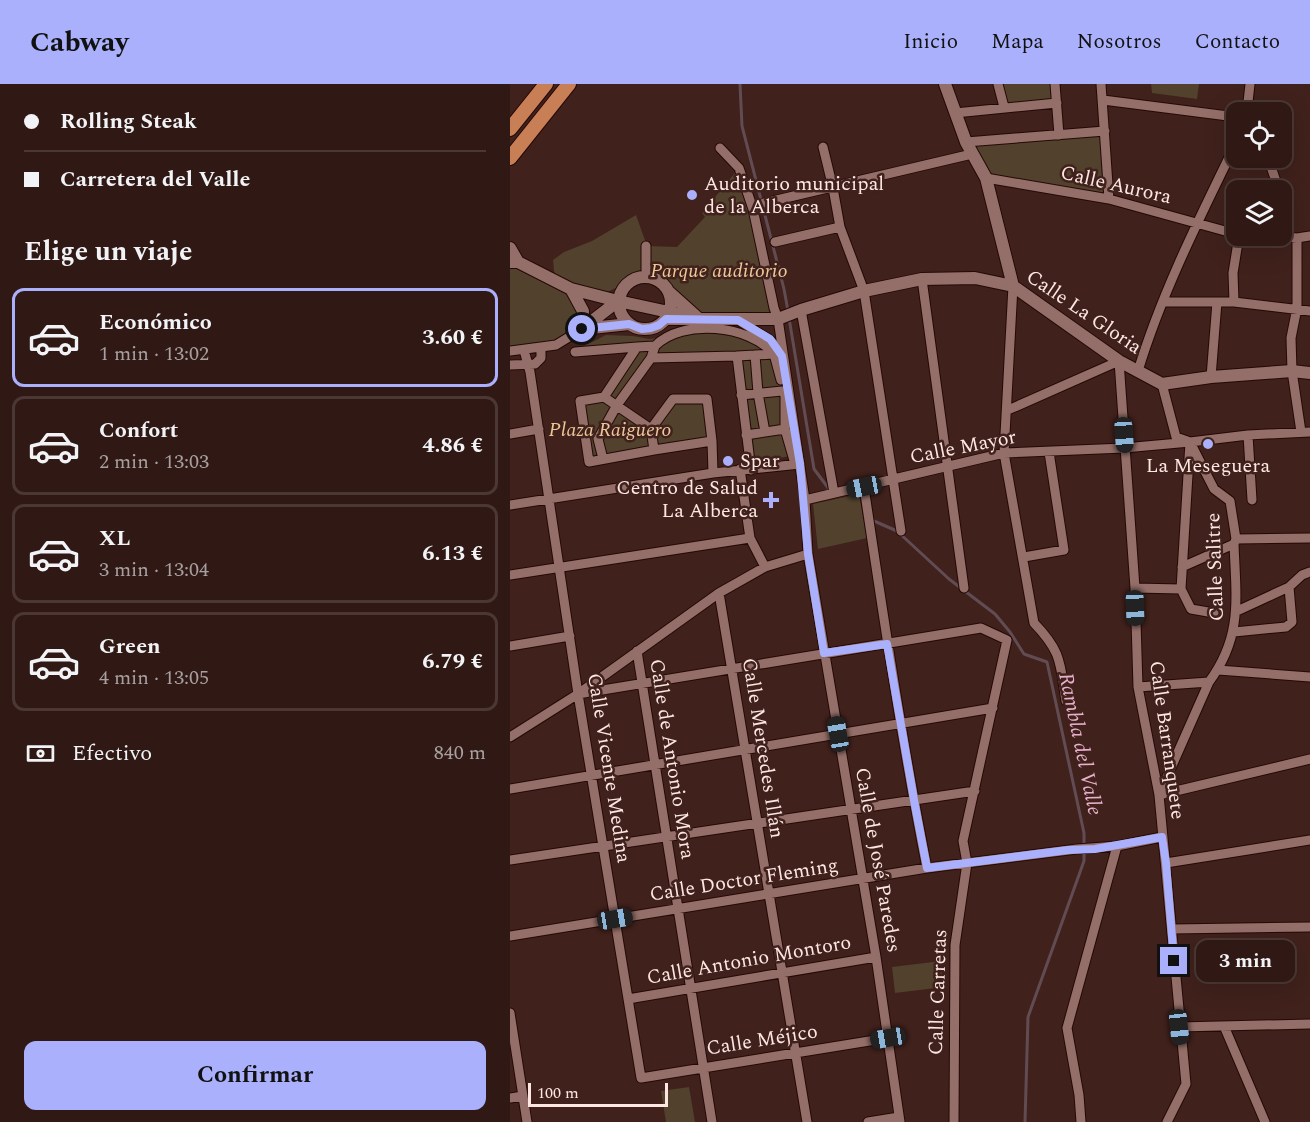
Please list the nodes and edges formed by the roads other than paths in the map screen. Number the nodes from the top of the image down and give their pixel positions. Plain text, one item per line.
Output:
1 (546, 84) edge
2 (569, 84) edge
3 (945, 84) edge
4 (998, 84) edge
5 (1055, 84) edge
6 (1101, 84) edge
7 (1250, 84) edge
8 (1103, 100) junction
9 (1249, 102) edge
10 (1057, 103) junction
11 (1004, 107) junction
12 (955, 113) junction
13 (1226, 116) edge
14 (510, 129) edge
15 (1105, 131) junction
16 (1059, 135) junction
17 (966, 142) junction
18 (822, 147) dead end
19 (720, 148) dead end
20 (972, 154) junction
21 (510, 158) edge
22 (1226, 164) edge
23 (986, 178) junction
24 (833, 188) junction
25 (1109, 199) junction
26 (764, 203) dead end
27 (1197, 223) junction
28 (840, 227) junction
29 (1226, 231) edge
30 (1310, 236) edge
31 (1292, 237) edge
32 (1297, 238) junction
33 (775, 242) dead end
34 (646, 246) dead end
35 (1237, 246) edge
36 (510, 248) edge
37 (514, 262) edge
38 (646, 270) dead end
39 (922, 279) junction
40 (625, 285) junction
41 (1013, 286) junction
42 (571, 288) junction
43 (864, 291) junction
44 (669, 292) junction
45 (594, 295) junction
46 (618, 302) junction
47 (1163, 302) junction
48 (1217, 302) junction
49 (1234, 302) junction
50 (1297, 308) junction
51 (801, 310) junction
52 (1310, 311) edge
53 (668, 315) junction
54 (699, 319) junction
55 (778, 319) junction
56 (738, 320) junction
57 (629, 324) junction
58 (582, 329) junction
59 (655, 346) junction
60 (637, 347) junction
61 (542, 348) junction
62 (524, 350) junction
63 (510, 351) edge
64 (575, 352) dead end
65 (755, 355) junction
66 (778, 355) junction
67 (737, 356) junction
68 (651, 358) junction
69 (1119, 361) junction
70 (528, 364) junction
71 (510, 365) edge
72 (1138, 371) junction
73 (1292, 371) junction
74 (1310, 373) edge
75 (1211, 377) junction
76 (1162, 384) junction
77 (758, 393) junction
78 (741, 395) junction
79 (785, 395) junction
80 (604, 397) junction
81 (617, 405) junction
82 (1008, 410) junction
83 (539, 429) junction
84 (651, 429) junction
85 (785, 429) junction
86 (765, 432) junction
87 (1305, 432) edge
88 (510, 434) edge
89 (746, 435) junction
90 (1248, 435) junction
91 (712, 441) junction
92 (1190, 442) junction
93 (1124, 448) junction
94 (654, 450) junction
95 (1049, 452) junction
96 (1004, 453) junction
97 (603, 459) junction
98 (797, 464) junction
99 (949, 466) junction
100 (740, 469) junction
101 (751, 470) junction
102 (713, 473) junction
103 (892, 480) junction
104 (864, 487) junction
105 (834, 493) junction
106 (550, 499) junction
107 (804, 500) junction
108 (1252, 500) dead end
109 (510, 505) edge
110 (901, 531) dead end
111 (750, 538) junction
112 (1310, 538) edge
113 (1235, 541) junction
114 (808, 554) junction
115 (1024, 557) junction
116 (765, 567) junction
117 (1182, 567) junction
118 (560, 568) junction
119 (1310, 572) edge
120 (510, 575) edge
121 (1288, 587) junction
122 (964, 588) dead end
123 (1135, 588) junction
124 (1181, 589) junction
125 (719, 593) junction
126 (1237, 611) junction
127 (1215, 613) dead end
128 (1234, 632) junction
129 (570, 636) junction
130 (887, 644) junction
131 (510, 646) edge
132 (637, 651) junction
133 (824, 653) junction
134 (732, 669) junction
135 (1218, 670) junction
136 (1310, 677) edge
137 (1209, 682) junction
138 (642, 684) junction
139 (1138, 687) junction
140 (578, 694) junction
141 (1066, 701) dead end
142 (993, 708) junction
143 (902, 723) junction
144 (838, 734) junction
145 (510, 737) edge
146 (745, 750) junction
147 (1310, 759) edge
148 (655, 765) junction
149 (591, 776) junction
150 (510, 789) edge
151 (975, 791) junction
152 (1159, 795) junction
153 (914, 800) junction
154 (851, 810) junction
155 (757, 824) junction
156 (666, 837) junction
157 (1162, 837) junction
158 (1310, 840) edge
159 (603, 846) junction
160 (1117, 846) junction
161 (510, 860) edge
162 (967, 863) junction
163 (1166, 863) junction
164 (927, 868) junction
165 (863, 880) junction
166 (769, 895) junction
167 (678, 909) junction
168 (615, 919) junction
169 (1310, 927) edge
170 (1172, 929) junction
171 (510, 936) edge
172 (876, 957) junction
173 (782, 973) junction
174 (691, 988) junction
175 (628, 999) junction
176 (510, 1015) edge
177 (1310, 1024) edge
178 (1224, 1026) junction
179 (1179, 1027) junction
180 (888, 1038) junction
181 (795, 1053) junction
182 (704, 1068) junction
183 (641, 1078) joint
184 (523, 1096) junction
185 (510, 1098) edge
186 (900, 1119) edge
187 (527, 1122) edge
188 (712, 1122) edge
189 (807, 1122) edge
190 (868, 1122) edge
191 (954, 1122) edge
192 (1081, 1122) edge
193 (1167, 1122) edge
194 (1265, 1122) edge

1 - 14 main road
2 - 21 main road
3 - 12 main road
4 - 11 street
5 - 10 street
6 - 8 street
7 - 9 street
8 - 13 street
8 - 15 street
10 - 11 street
10 - 16 street
11 - 12 street
12 - 17 main road
15 - 16 street
15 - 25 street
16 - 17 street
17 - 20 main road
18 - 24 street
19 - 55 street, Calle de José Paredes
20 - 23 main road
20 - 24 street
22 - 27 street
23 - 25 street, Calle Aurora
23 - 41 main road
24 - 26 street
24 - 28 street
25 - 27 street, Calle Aurora
27 - 29 street, Calle Aurora
27 - 47 street
28 - 33 street
28 - 43 street
30 - 32 street
31 - 32 street
32 - 50 street
34 - 38 street
35 - 49 street
36 - 37 main road
37 - 42 main road
39 - 41 main road, Calle La Gloria
39 - 43 main road, Calle La Gloria
39 - 99 street
40 - 44 main road
40 - 45 main road
40 - 46 main road
41 - 69 main road, Calle La Gloria
41 - 82 street
42 - 45 main road
42 - 58 main road
43 - 51 main road, Calle La Gloria
43 - 103 street
44 - 53 main road
44 - 54 main road
45 - 46 main road
46 - 53 main road
46 - 57 main road
46 - 58 main road
47 - 48 street
47 - 72 street
48 - 49 street
48 - 75 street
49 - 50 street
50 - 52 street
50 - 73 street
51 - 55 main road, Calle La Gloria
51 - 105 street
53 - 54 main road, Calle La Gloria
53 - 57 main road
54 - 56 main road, Calle La Gloria
55 - 56 main road, Calle La Gloria
55 - 66 street, Calle de José Paredes
56 - 66 street
57 - 58 main road
58 - 61 street
59 - 60 street
59 - 66 street
59 - 68 street
60 - 64 street
60 - 80 street
61 - 62 street
61 - 70 street
62 - 63 street
62 - 70 street, Calle Vicente Medina
65 - 66 street
65 - 67 street
65 - 77 street
66 - 79 street
66 - 98 street, Calle de José Paredes
67 - 68 street
67 - 78 street
68 - 81 street
69 - 72 main road, Calle La Gloria
69 - 82 street
69 - 93 street, Calle Barranquete
70 - 71 street
70 - 83 street, Calle Vicente Medina
72 - 76 main road, Calle La Gloria
73 - 74 main road
73 - 75 main road
73 - 87 street
75 - 76 main road
76 - 92 street, Calle Salitre
77 - 78 street
77 - 79 street
77 - 86 street
78 - 89 street
79 - 85 street
80 - 81 street
80 - 97 street
81 - 84 street
81 - 97 street
82 - 96 street
83 - 88 street
83 - 106 street, Calle Vicente Medina
84 - 91 street
84 - 94 street
85 - 86 street
85 - 98 street
86 - 89 street
87 - 90 street, Calle Mayor
89 - 101 street
90 - 92 street, Calle Mayor
90 - 108 street
91 - 94 street
91 - 102 street
92 - 93 street, Calle Mayor
92 - 113 street, Calle Salitre
92 - 117 street
93 - 95 street, Calle Mayor
93 - 123 street, Calle Barranquete
94 - 97 street
95 - 96 street, Calle Mayor
95 - 115 street
96 - 99 street, Calle Mayor
96 - 115 street
98 - 101 street
98 - 107 street, Calle de José Paredes
99 - 103 street, Calle Mayor
99 - 122 street
100 - 101 street
100 - 102 street
100 - 111 street
102 - 106 street
103 - 104 street, Calle Mayor
103 - 110 street
104 - 105 street, Calle Mayor
104 - 130 street
105 - 107 street, Calle Mayor
106 - 109 street
106 - 118 street, Calle Vicente Medina
107 - 114 street, Calle de José Paredes
111 - 116 street
111 - 118 street
112 - 113 street
113 - 117 street
113 - 126 street, Calle Salitre
114 - 116 street
114 - 133 street, Calle de José Paredes
115 - 141 street
116 - 125 street
117 - 124 street
118 - 120 street
118 - 129 street, Calle Vicente Medina
119 - 121 street
121 - 126 street
121 - 128 street
123 - 124 street
123 - 139 street, Calle Barranquete
124 - 127 street
125 - 132 street
125 - 134 street, Calle Mercedes Illán
126 - 128 street, Calle Salitre
128 - 135 street, Calle Salitre
129 - 131 street
129 - 140 street, Calle Vicente Medina
130 - 133 street
130 - 142 street, Calle Carretas
130 - 143 street
132 - 138 street, Calle de Antonio Mora
132 - 140 street
133 - 134 street
133 - 144 street, Calle de José Paredes
134 - 138 street
134 - 146 street, Calle Mercedes Illán
135 - 136 street
135 - 137 street, Calle Salitre
137 - 139 street
137 - 152 street, Calle Salitre
138 - 140 street
138 - 148 street, Calle de Antonio Mora
139 - 152 street, Calle Barranquete
140 - 145 street
140 - 149 street, Calle Vicente Medina
142 - 143 street
142 - 151 street, Calle Carretas
143 - 144 street
143 - 153 street
144 - 146 street
144 - 154 street, Calle de José Paredes
146 - 148 street
146 - 155 street, Calle Mercedes Illán
147 - 152 street
148 - 149 street
148 - 156 street, Calle de Antonio Mora
149 - 150 street
149 - 159 street, Calle Vicente Medina
151 - 153 street
151 - 162 street, Calle Carretas
152 - 157 street, Calle Barranquete
153 - 154 street
153 - 164 street
154 - 155 street
154 - 165 street, Calle de José Paredes
155 - 156 street
155 - 166 street, Calle Mercedes Illán
156 - 159 street
156 - 167 street, Calle de Antonio Mora
157 - 160 street, Calle Doctor Fleming
157 - 163 street, Calle Barranquete
158 - 163 street
159 - 161 street
159 - 168 street, Calle Vicente Medina
160 - 162 street, Calle Doctor Fleming
160 - 192 street
162 - 164 street, Calle Doctor Fleming
162 - 191 street, Calle Carretas
163 - 170 street, Calle Barranquete
164 - 165 street, Calle Doctor Fleming
165 - 166 street, Calle Doctor Fleming
165 - 172 street, Calle de José Paredes
166 - 167 street, Calle Doctor Fleming
166 - 173 street, Calle Mercedes Illán
167 - 168 street, Calle Doctor Fleming
167 - 174 street, Calle de Antonio Mora
168 - 171 street, Calle Doctor Fleming
168 - 175 street, Calle Vicente Medina
169 - 170 street
170 - 179 street, Calle Barranquete
172 - 173 street, Calle Antonio Montoro
172 - 180 street, Calle de José Paredes
173 - 174 street, Calle Antonio Montoro
173 - 181 street, Calle Mercedes Illán
174 - 175 street, Calle Antonio Montoro
174 - 182 street, Calle de Antonio Mora
175 - 183 street, Calle Vicente Medina
176 - 184 street
177 - 178 street
178 - 179 street
178 - 194 street
179 - 193 street, Calle Barranquete
180 - 181 street, Calle Méjico
180 - 186 street, Calle de José Paredes
181 - 182 street, Calle Méjico
181 - 189 street, Calle Mercedes Illán
182 - 183 street, Calle Méjico
182 - 188 street, Calle de Antonio Mora
184 - 185 street
184 - 187 street
186 - 190 street

